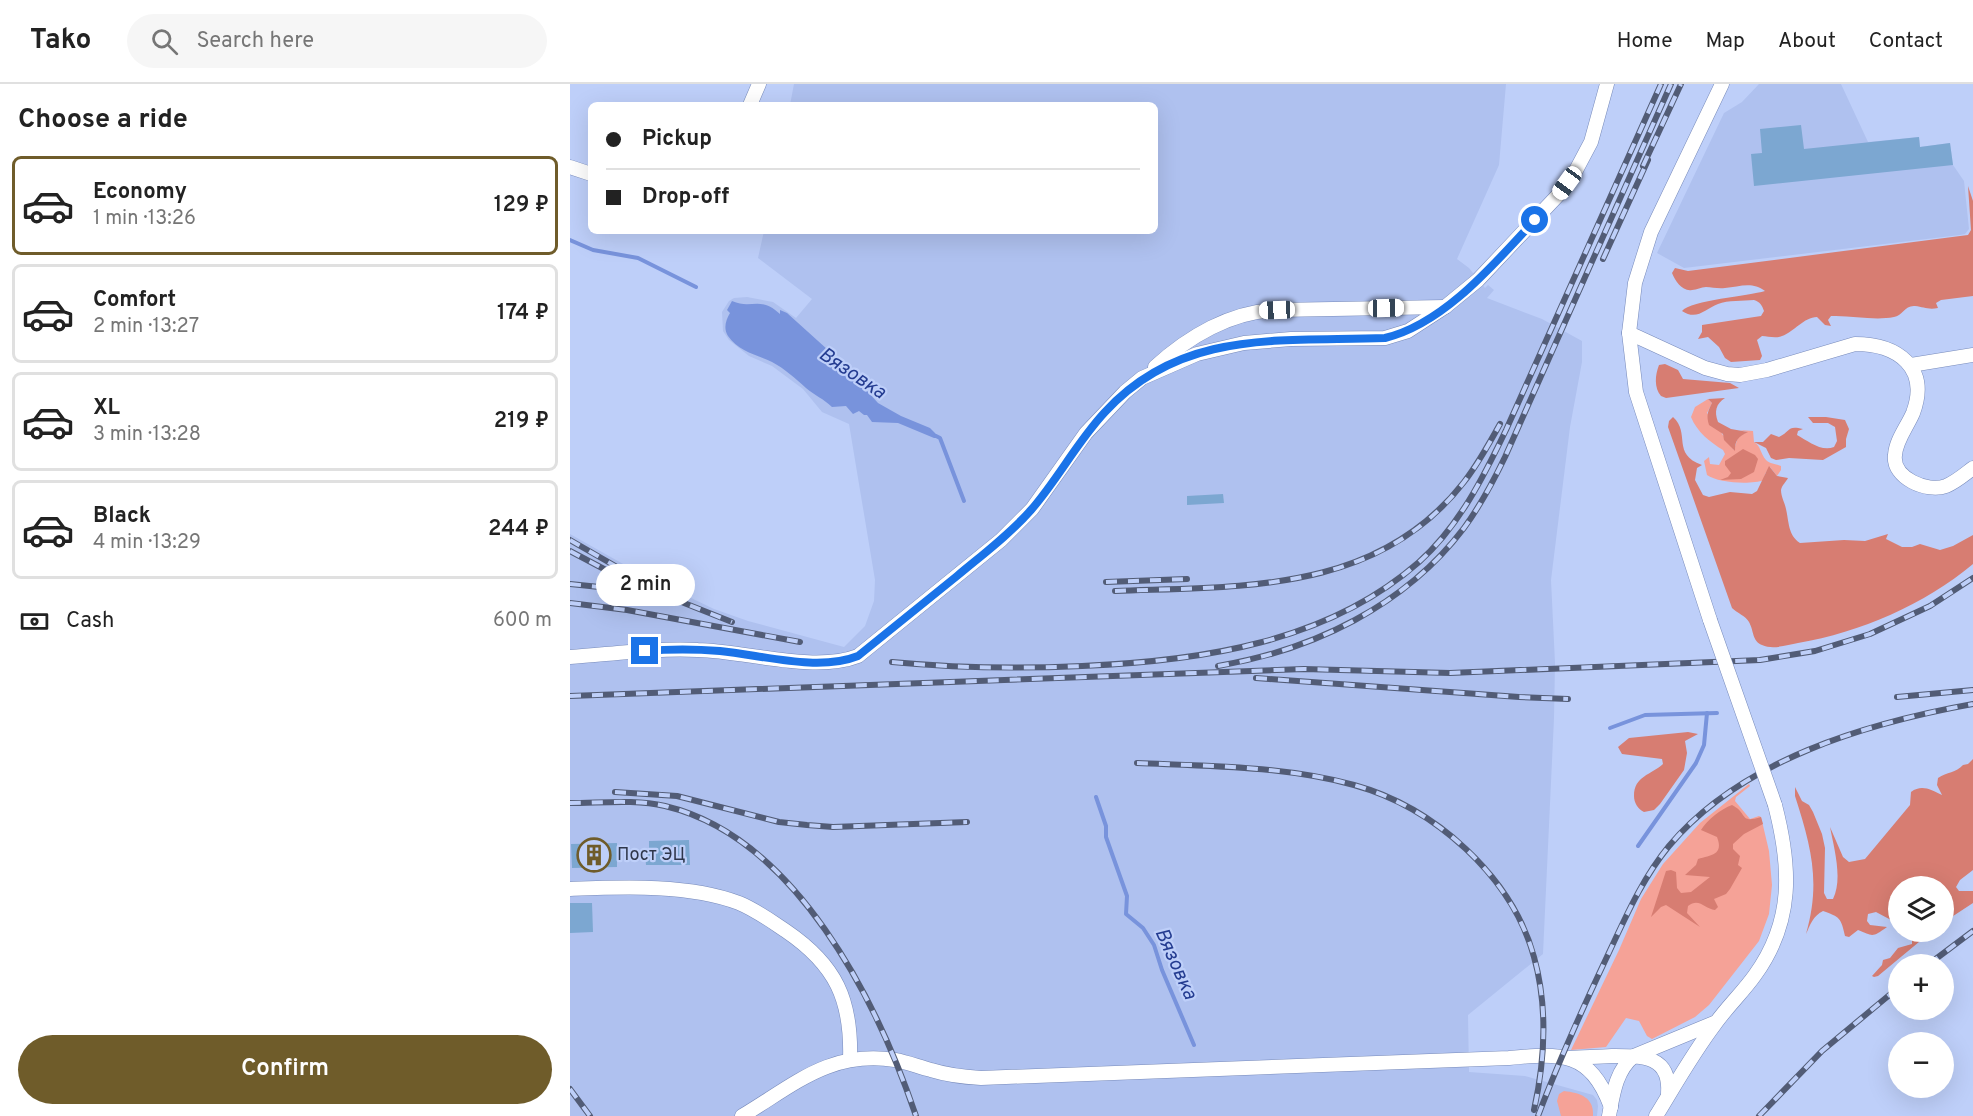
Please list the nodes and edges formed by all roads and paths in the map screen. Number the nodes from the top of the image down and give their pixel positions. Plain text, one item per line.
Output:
1 (759, 84) edge
2 (1607, 84) edge
3 (1722, 84) edge
4 (751, 102) edge
5 (570, 167) edge
6 (588, 173) edge
7 (1445, 307) junction
8 (1629, 333) junction
9 (1973, 356) edge
10 (1911, 365) junction
11 (1142, 378) junction
12 (1973, 468) edge
13 (570, 657) edge
14 (570, 889) edge
15 (1716, 1022) junction
16 (1634, 1056) junction
17 (1569, 1058) junction
18 (850, 1060) junction
19 (1667, 1096) junction
20 (1610, 1111) edge
21 (1658, 1115) edge
22 (742, 1116) edge

1 - 4 street
2 - 7 street
3 - 8 street
5 - 6 street
7 - 11 street
7 - 11 street
8 - 10 street
8 - 15 street, bridge
9 - 10 street
10 - 12 street
11 - 13 street
14 - 18 street
15 - 16 street
15 - 19 street
16 - 17 street
16 - 19 street
16 - 20 street
17 - 18 street
17 - 20 street
18 - 22 street
19 - 21 street

